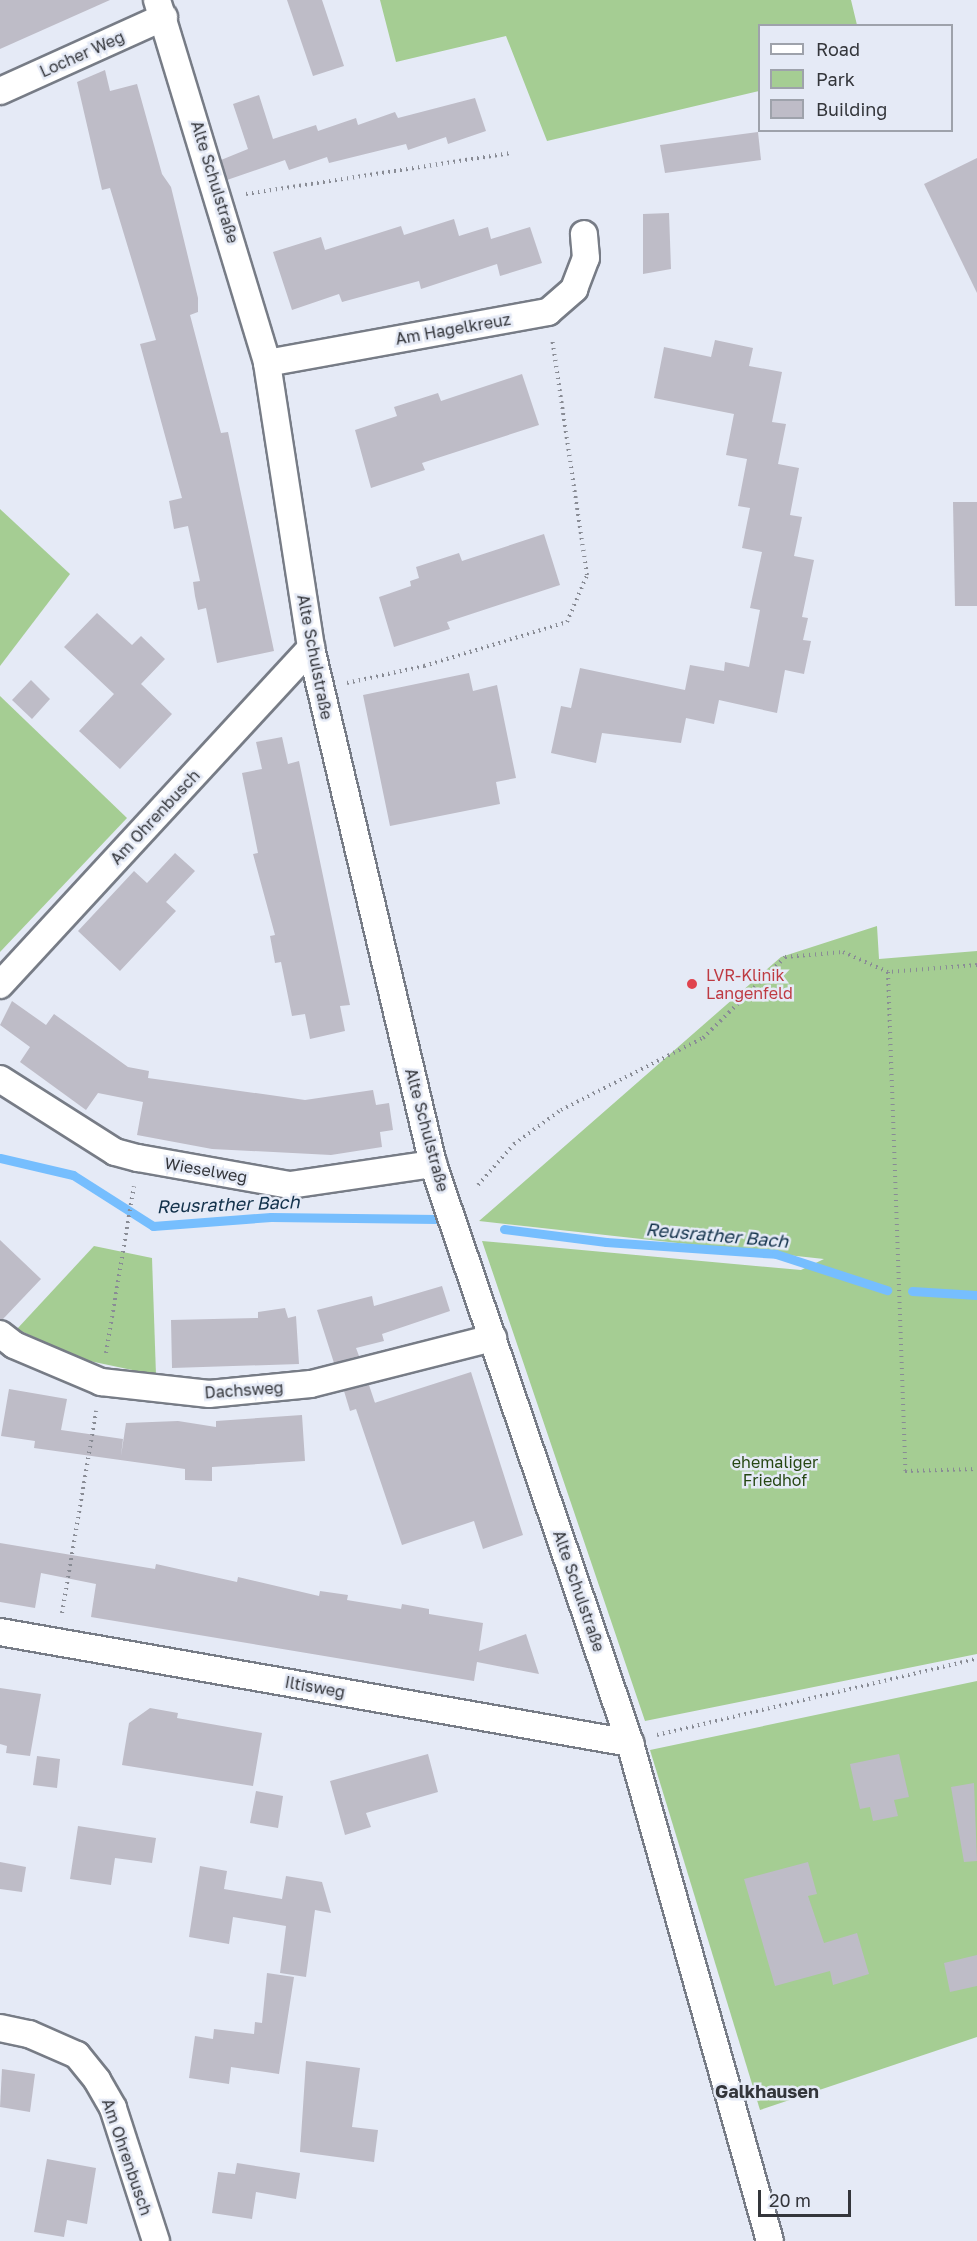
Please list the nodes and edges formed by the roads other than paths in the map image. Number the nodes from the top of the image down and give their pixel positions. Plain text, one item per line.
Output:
1 (160, 8) edge
2 (0, 91) edge
3 (584, 234) dead end
4 (267, 363) junction
5 (311, 648) junction
6 (0, 985) edge
7 (0, 1079) edge
8 (433, 1164) junction
9 (0, 1334) edge
10 (493, 1338) junction
11 (0, 1632) edge
12 (630, 1743) junction
13 (0, 2028) edge
14 (156, 2241) edge
15 (770, 2241) edge

1 - 2 street, Locher Weg
1 - 4 street, Alte Schulstraße
3 - 4 street, Am Hagelkreuz
4 - 5 street, Alte Schulstraße
5 - 6 street, Am Ohrenbusch
5 - 8 street, Alte Schulstraße
7 - 8 street, Wieselweg
8 - 10 street, Alte Schulstraße
9 - 10 street, Dachsweg
10 - 12 street, Alte Schulstraße
11 - 12 street, Iltisweg
12 - 15 street, Alte Schulstraße
13 - 14 street, Am Ohrenbusch

